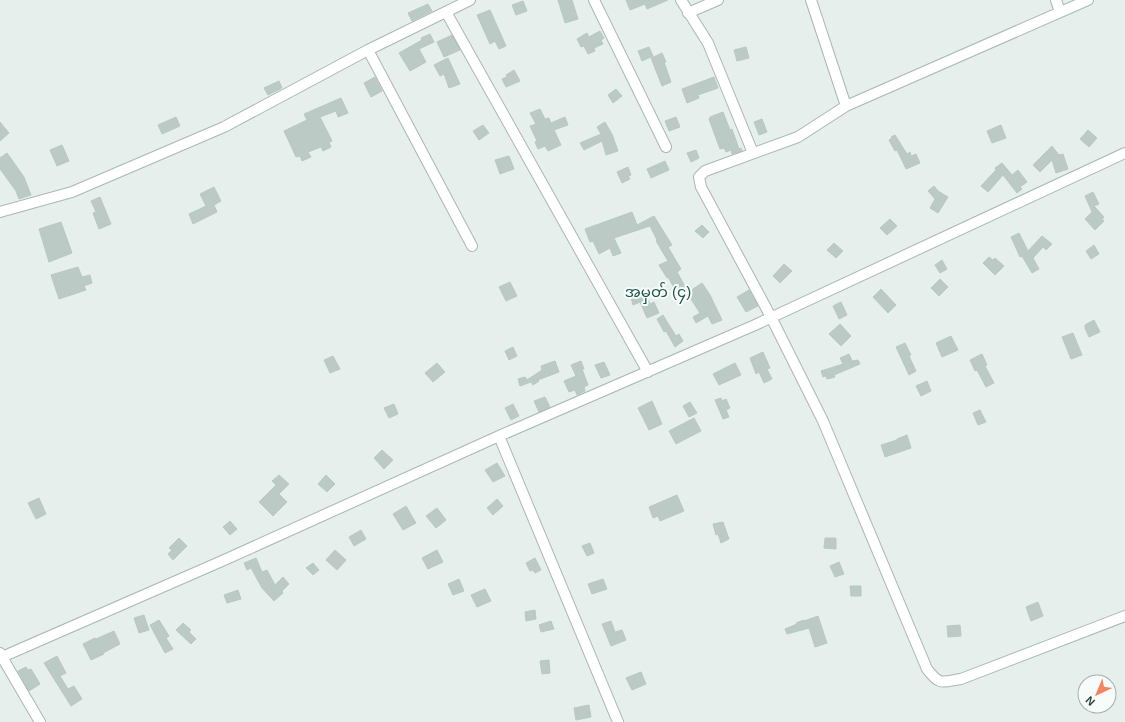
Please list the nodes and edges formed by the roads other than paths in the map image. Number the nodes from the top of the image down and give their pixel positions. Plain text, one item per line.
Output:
1 (470, 0) edge
2 (594, 0) edge
3 (681, 0) edge
4 (718, 0) edge
5 (811, 0) edge
6 (1056, 0) edge
7 (1088, 0) edge
8 (446, 12) junction
9 (1060, 12) junction
10 (688, 13) junction
11 (368, 50) junction
12 (846, 106) junction
13 (666, 147) dead end
14 (753, 153) junction
15 (1125, 154) edge
16 (0, 212) edge
17 (472, 246) dead end
18 (771, 317) junction
19 (648, 372) junction
20 (499, 436) junction
21 (1125, 616) edge
22 (1, 655) edge
23 (40, 722) edge
24 (618, 722) edge

1 - 8 street
2 - 13 street
3 - 10 street
4 - 10 street
5 - 12 street
6 - 9 street
7 - 9 street
8 - 11 street
8 - 19 street
9 - 12 street
10 - 14 street
11 - 16 street
11 - 17 street
12 - 14 street
14 - 18 street
15 - 18 street
18 - 19 street
18 - 21 street
19 - 20 street
20 - 22 street
20 - 24 street
22 - 23 street

